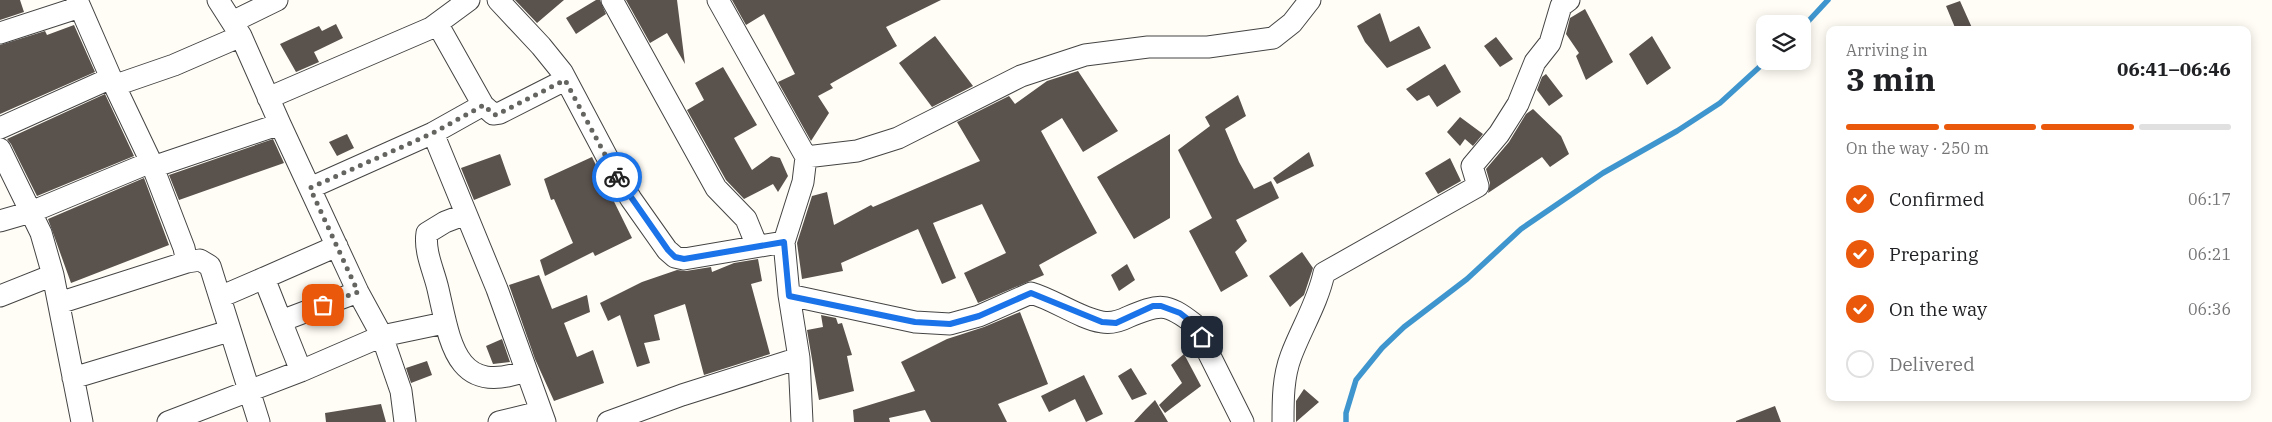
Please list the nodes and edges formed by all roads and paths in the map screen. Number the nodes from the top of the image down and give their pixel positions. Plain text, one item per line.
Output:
1 (218, 0) edge
2 (277, 0) edge
3 (469, 0) edge
4 (498, 0) edge
5 (612, 0) edge
6 (718, 0) edge
7 (1310, 0) edge
8 (1569, 0) edge
9 (79, 4) edge
10 (438, 25) junction
11 (237, 29) junction
12 (0, 33) edge
13 (565, 80) junction
14 (113, 81) junction
15 (268, 98) junction
16 (484, 105) junction
17 (280, 124) junction
18 (0, 128) edge
19 (433, 133) junction
20 (0, 149) edge
21 (806, 157) junction
22 (152, 164) junction
23 (310, 188) junction
24 (32, 212) junction
25 (466, 214) junction
26 (0, 221) edge
27 (784, 242) junction
28 (337, 246) junction
29 (757, 246) junction
30 (187, 262) junction
31 (53, 275) junction
32 (264, 278) junction
33 (358, 292) junction
34 (0, 296) edge
35 (789, 296) junction
36 (220, 297) junction
37 (59, 303) junction
38 (281, 321) junction
39 (444, 323) junction
40 (229, 331) junction
41 (382, 336) junction
42 (799, 358) junction
43 (526, 370) junction
44 (300, 371) junction
45 (73, 378) junction
46 (250, 391) junction
47 (543, 417) edge
48 (82, 422) edge
49 (168, 422) edge
50 (259, 422) edge
51 (405, 422) edge
52 (499, 422) edge
53 (608, 422) edge
54 (802, 422) edge
55 (1243, 422) edge
56 (1283, 422) edge

1 - 11 street
2 - 11 street
3 - 10 street
4 - 13 street
5 - 29 street
6 - 21 street
7 - 21 street
8 - 56 street
9 - 12 street
9 - 14 street
10 - 15 street
10 - 16 street
11 - 14 street
11 - 15 street
13 - 16 street
13 - 29 street
14 - 18 street
14 - 22 street
15 - 17 street
16 - 19 street
17 - 22 street
17 - 23 street
19 - 23 street
19 - 25 street
20 - 24 street
21 - 27 street
22 - 24 street
22 - 30 street
23 - 28 street
24 - 26 street
24 - 31 street
25 - 39 street
25 - 43 street
27 - 29 street
27 - 35 street
28 - 32 street
28 - 33 street
30 - 36 street
30 - 37 street
31 - 34 street
31 - 37 street
32 - 36 street
32 - 38 street
33 - 38 street
33 - 41 street
35 - 42 street
35 - 55 street
36 - 40 street
37 - 45 street
38 - 44 street
39 - 41 street
39 - 43 street
40 - 45 street
40 - 46 street
41 - 44 street
41 - 51 street
42 - 53 street
42 - 54 street
43 - 47 street
44 - 46 street
45 - 48 street
46 - 49 street
46 - 50 street
47 - 52 street

